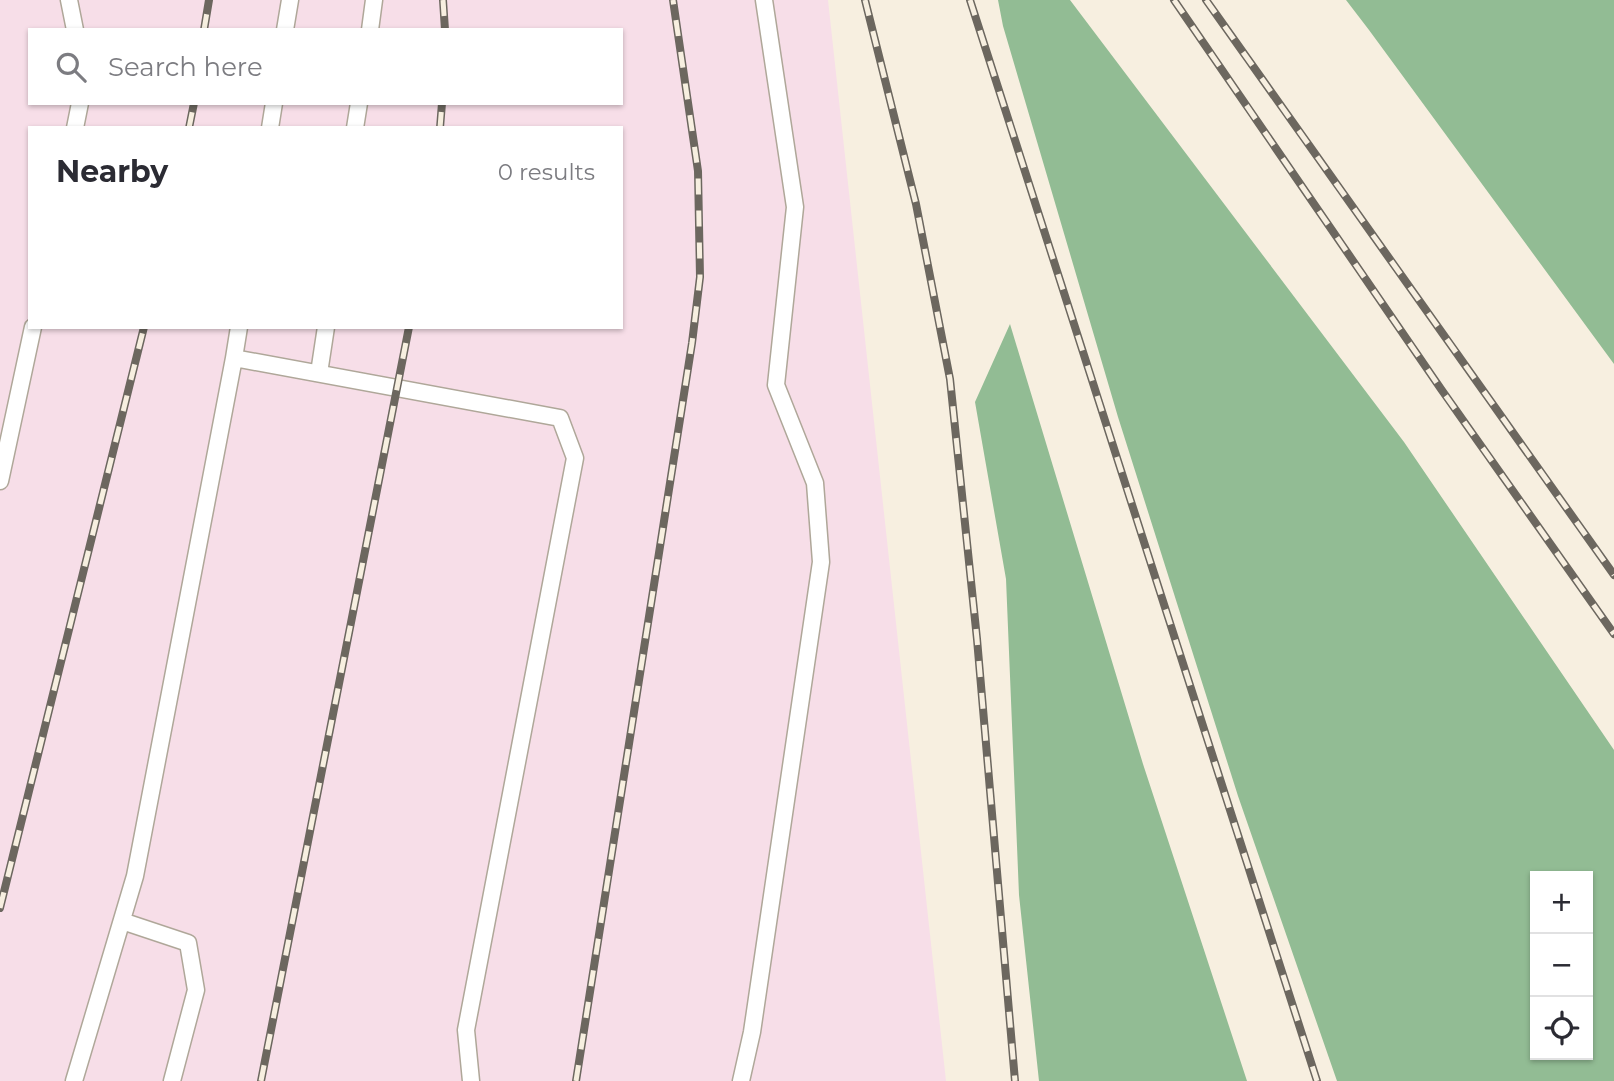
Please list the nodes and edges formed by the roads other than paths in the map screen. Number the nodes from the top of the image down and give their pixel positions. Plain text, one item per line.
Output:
1 (69, 0) edge
2 (290, 0) edge
3 (374, 0) edge
4 (764, 0) edge
5 (75, 28) edge
6 (285, 28) edge
7 (370, 28) edge
8 (80, 105) edge
9 (274, 105) edge
10 (359, 105) edge
11 (75, 126) edge
12 (270, 126) edge
13 (355, 126) edge
14 (33, 329) edge
15 (239, 329) edge
16 (326, 329) edge
17 (234, 358) junction
18 (319, 373) junction
19 (0, 481) edge
20 (122, 921) junction
21 (74, 1081) edge
22 (172, 1081) edge
23 (471, 1081) edge
24 (741, 1081) edge

1 - 5 lane
2 - 6 lane
3 - 7 lane
4 - 24 lane
8 - 11 lane
9 - 12 lane
10 - 13 lane
14 - 19 lane
15 - 17 lane
16 - 18 lane
17 - 18 lane
17 - 20 lane
18 - 23 lane
20 - 21 lane
20 - 22 lane

